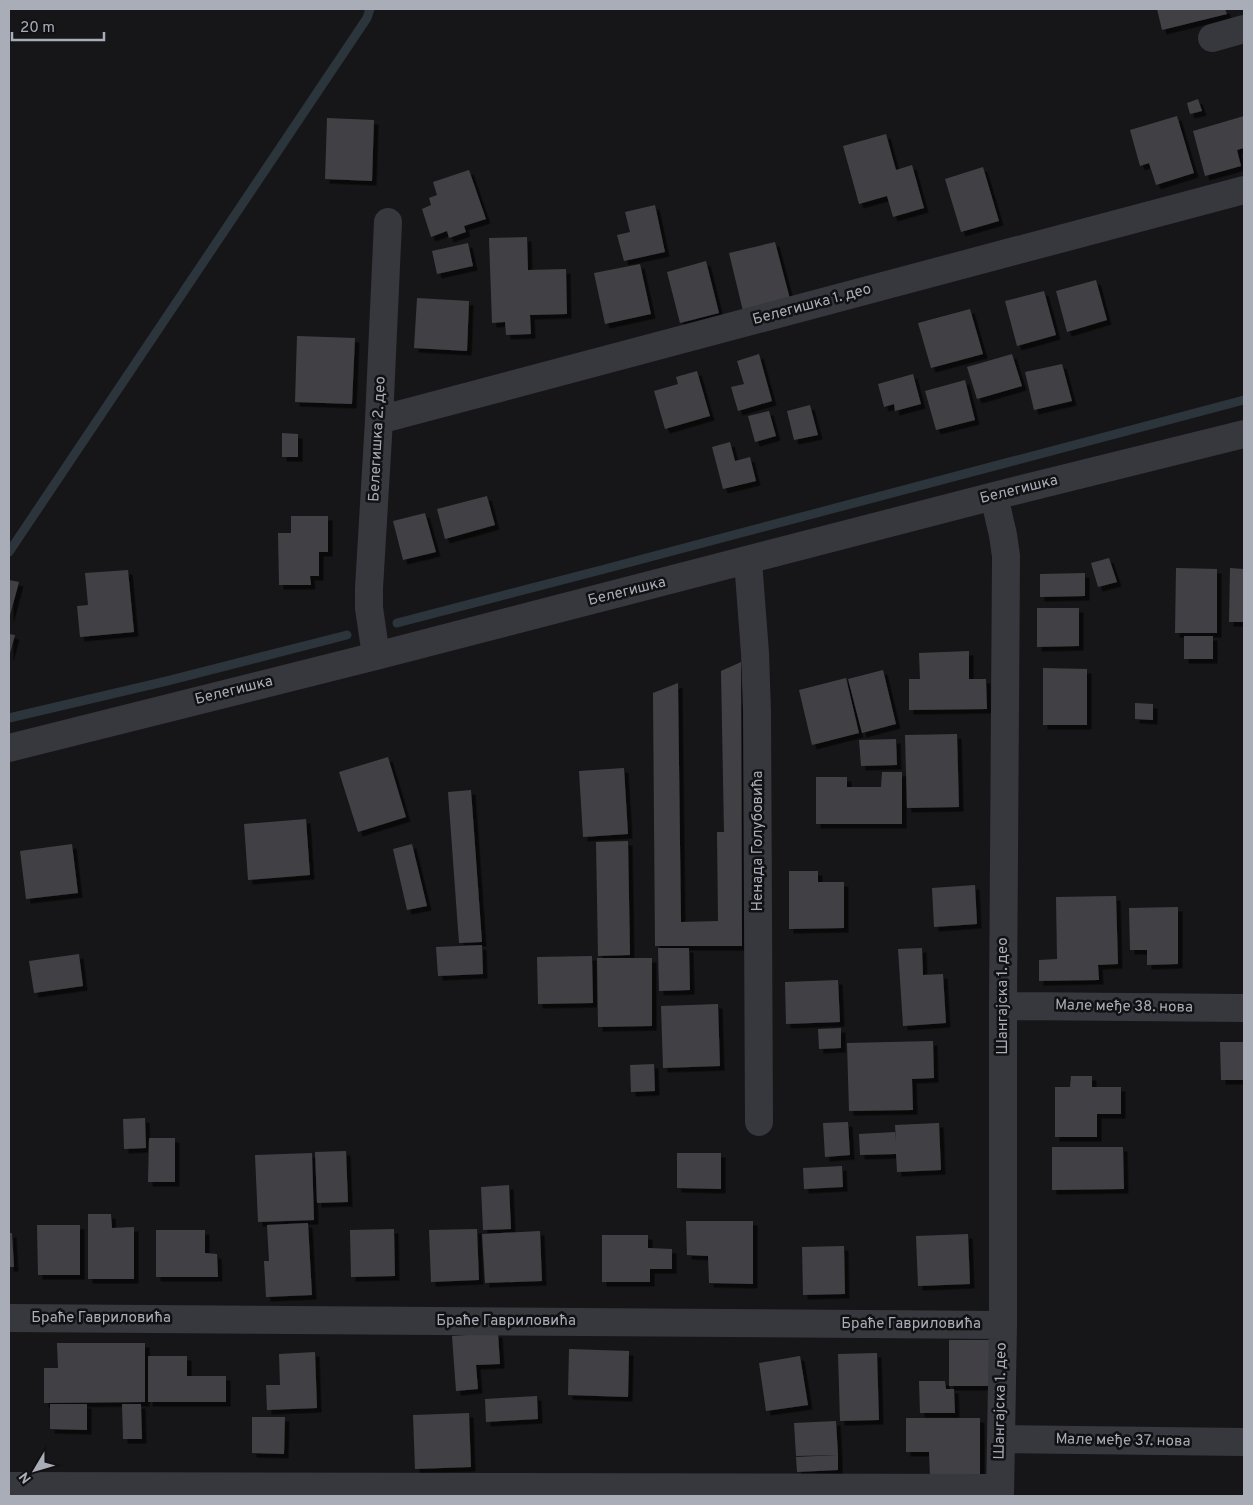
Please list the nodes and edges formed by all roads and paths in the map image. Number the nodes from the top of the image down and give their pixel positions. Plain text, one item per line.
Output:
1 (1244, 29) edge
2 (1212, 38) dead end
3 (1244, 190) edge
4 (388, 222) dead end
5 (380, 420) junction
6 (1244, 434) edge
7 (994, 496) junction
8 (748, 560) junction
9 (376, 656) junction
10 (9, 748) edge
11 (1003, 1006) junction
12 (1244, 1008) edge
13 (759, 1122) dead end
14 (9, 1318) edge
15 (1003, 1325) junction
16 (1001, 1439) junction
17 (1244, 1442) edge
18 (9, 1486) edge
19 (1000, 1492) edge

1 - 2 street
3 - 5 street, Белегишка 1. део
4 - 5 street, Белегишка 2. део
5 - 9 street, Белегишка 2. део
6 - 7 street, Белегишка
7 - 8 street, Белегишка
7 - 11 street, Шангајска 1. део
8 - 9 street, Белегишка
8 - 13 street, Ненада Голубовића
9 - 10 street, Белегишка
11 - 12 street, Мале међе 38. нова
11 - 15 street, Шангајска 1. део
14 - 15 street, Браће Гавриловића
15 - 16 street, Шангајска 1. део
16 - 17 street, Мале међе 37. нова
16 - 19 street, Шангајска 1. део
18 - 19 street

